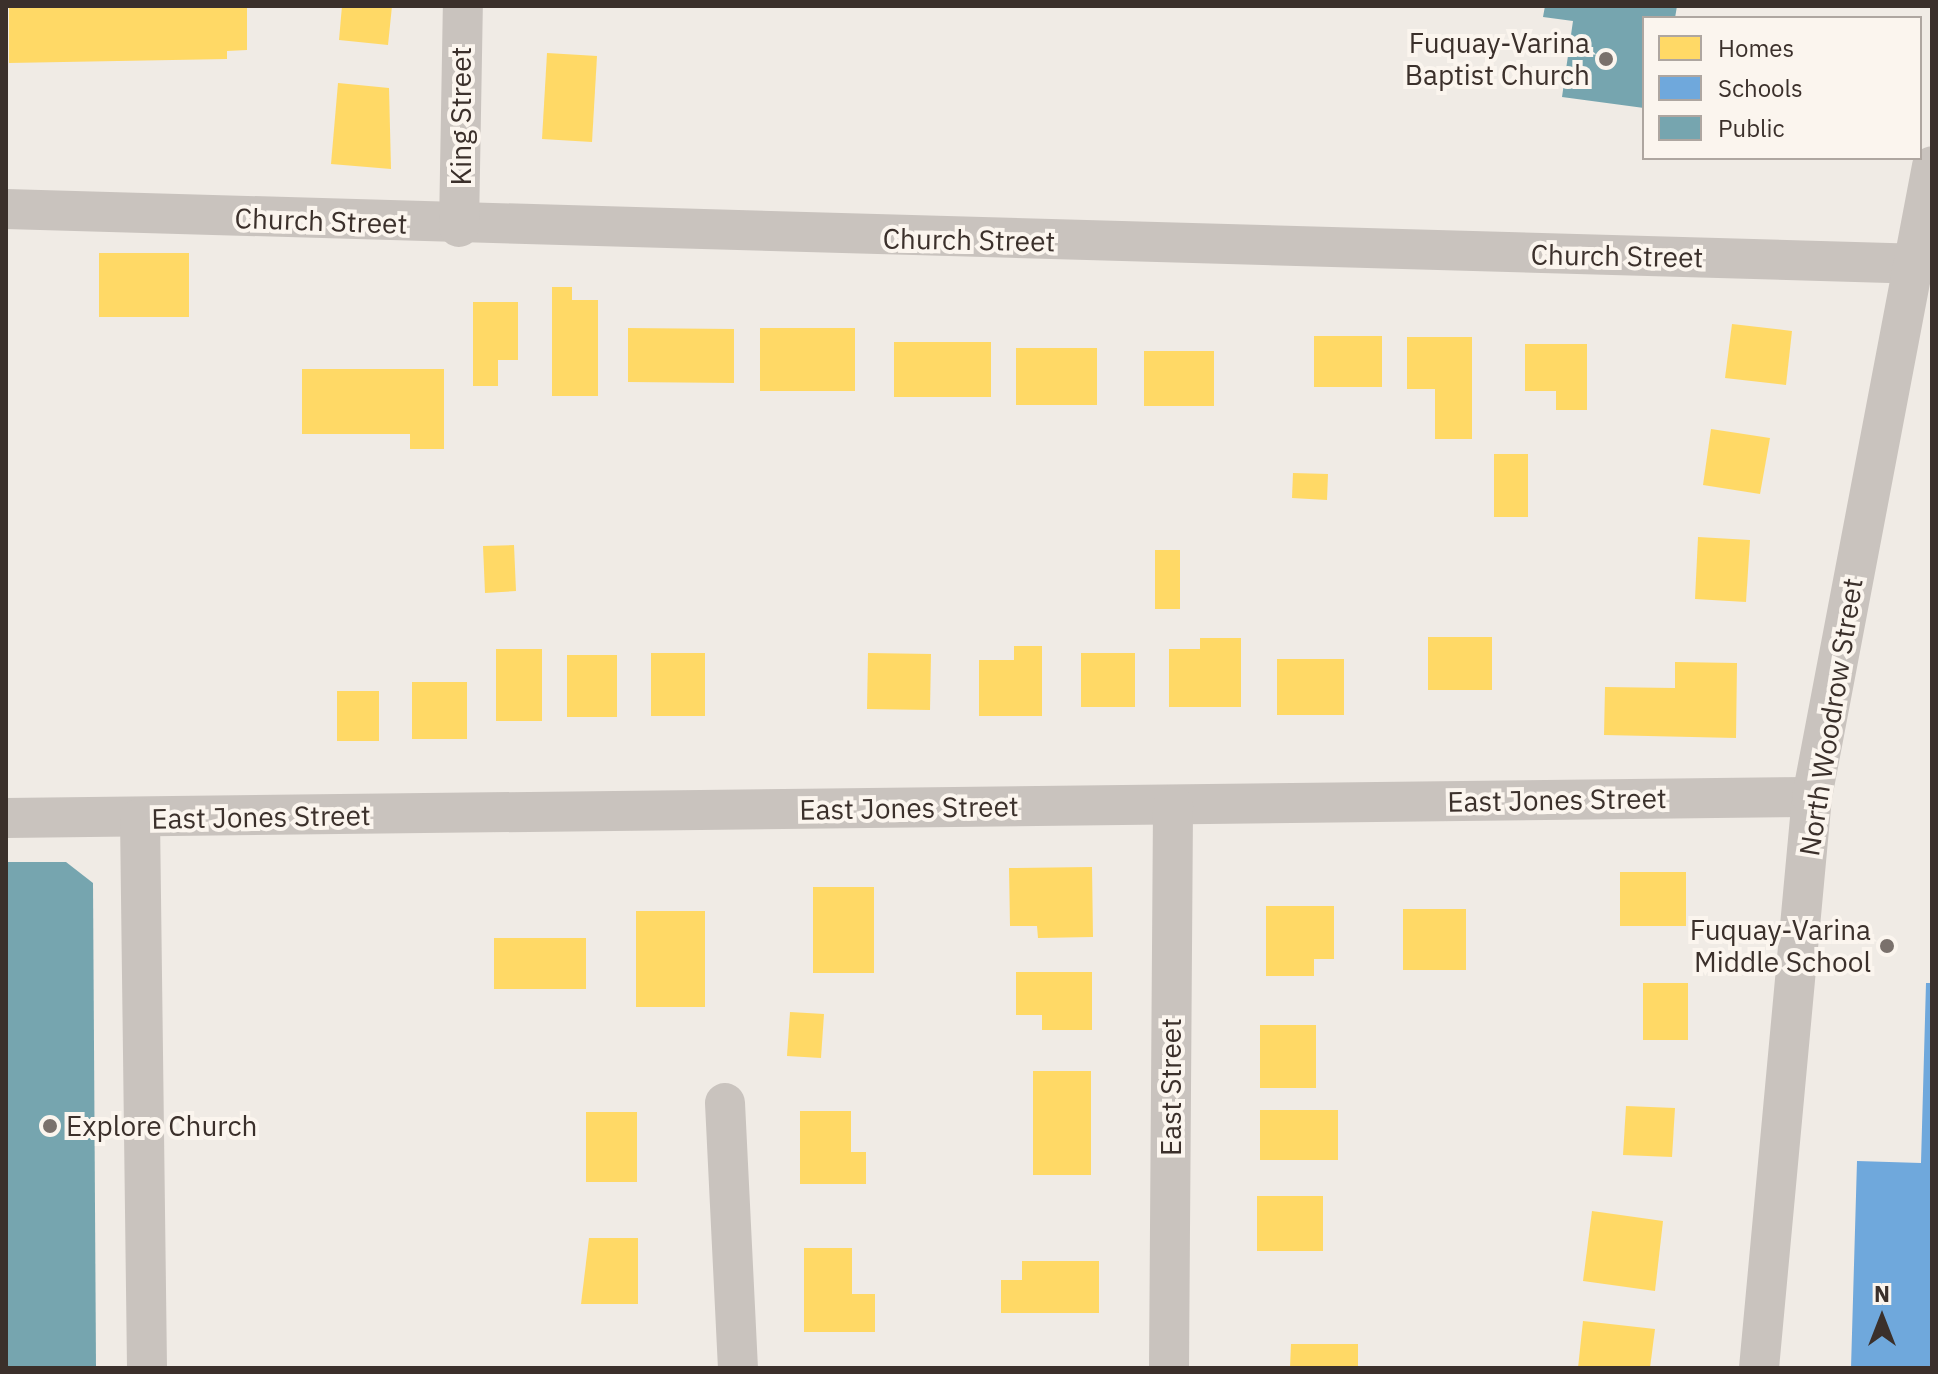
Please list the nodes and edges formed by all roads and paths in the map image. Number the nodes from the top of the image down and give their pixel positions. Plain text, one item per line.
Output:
1 (463, 6) edge
2 (1932, 166) edge
3 (6, 209) edge
4 (459, 227) junction
5 (1923, 264) edge
6 (1812, 797) junction
7 (1173, 805) junction
8 (6, 818) edge
9 (140, 818) junction
10 (725, 1103) dead end
11 (147, 1368) edge
12 (738, 1368) edge
13 (1169, 1368) edge
14 (1759, 1368) edge

1 - 4 street, King Street
2 - 5 street, North Woodrow Street
3 - 4 street, Church Street
4 - 5 street, Church Street
5 - 6 street, North Woodrow Street
6 - 7 street, East Jones Street
6 - 14 street, North Woodrow Street
7 - 9 street, East Jones Street
7 - 13 street, East Street
8 - 9 street, East Jones Street
9 - 11 street
10 - 12 street

